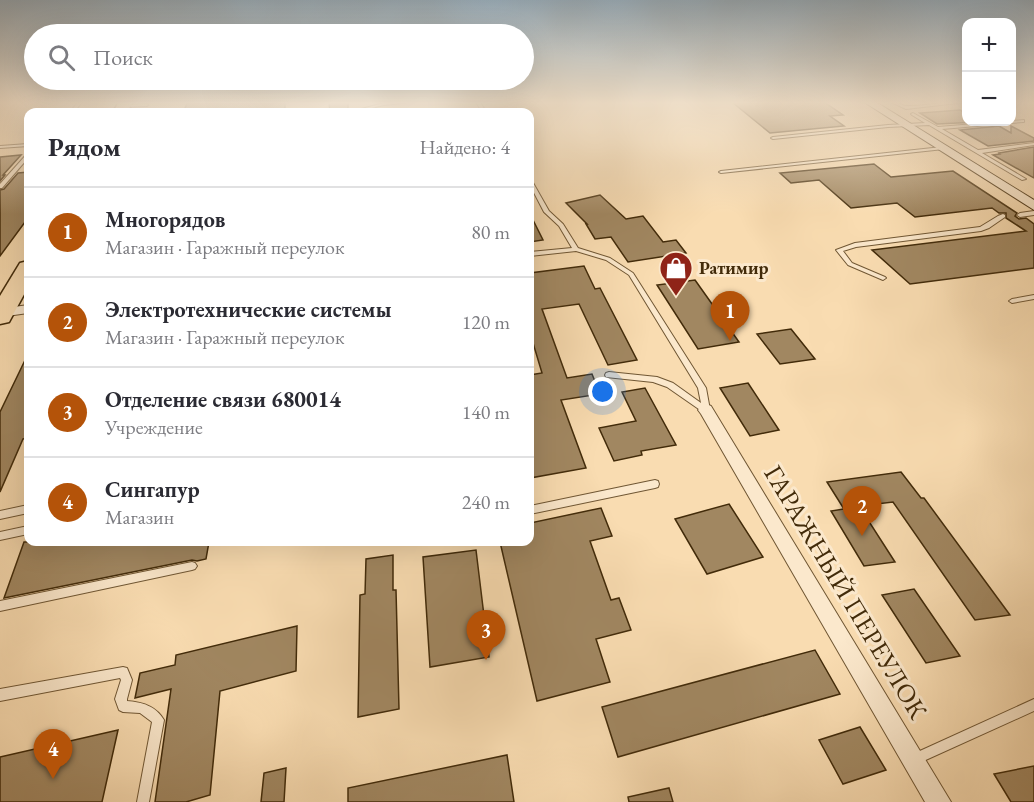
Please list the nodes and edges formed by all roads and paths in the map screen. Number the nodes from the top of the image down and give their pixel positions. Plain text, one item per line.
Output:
1 (932, 139) edge
2 (956, 139) edge
3 (1034, 144) edge
4 (24, 145) edge
5 (0, 147) edge
6 (942, 148) junction
7 (977, 152) junction
8 (24, 160) edge
9 (721, 172) dead end
10 (1024, 179) dead end
11 (0, 187) edge
12 (534, 188) edge
13 (1034, 206) edge
14 (1034, 213) edge
15 (1020, 215) dead end
16 (1004, 216) dead end
17 (576, 249) junction
18 (534, 254) edge
19 (883, 278) dead end
20 (24, 279) edge
21 (1034, 297) edge
22 (1012, 301) dead end
23 (24, 310) edge
24 (1, 315) edge
25 (609, 375) dead end
26 (706, 410) junction
27 (655, 484) dead end
28 (534, 509) edge
29 (24, 510) edge
30 (0, 514) edge
31 (24, 531) edge
32 (0, 536) edge
33 (192, 566) dead end
34 (0, 606) edge
35 (0, 695) edge
36 (1034, 705) edge
37 (913, 760) junction
38 (143, 802) edge
39 (939, 802) edge

1 - 6 street
2 - 7 lane
3 - 7 lane
4 - 5 lane
6 - 9 lane
6 - 13 street
7 - 10 lane
8 - 11 lane
12 - 17 lane
14 - 15 lane
16 - 19 lane
17 - 18 lane
17 - 26 lane
20 - 24 highway
21 - 22 lane
23 - 24 street
25 - 26 lane
26 - 37 street, ГАРАЖНЫЙ ПЕРЕУЛОК
27 - 28 lane
29 - 30 lane
31 - 32 lane
33 - 34 lane
35 - 38 lane
36 - 37 lane
37 - 39 street, ГАРАЖНЫЙ ПЕРЕУЛОК

